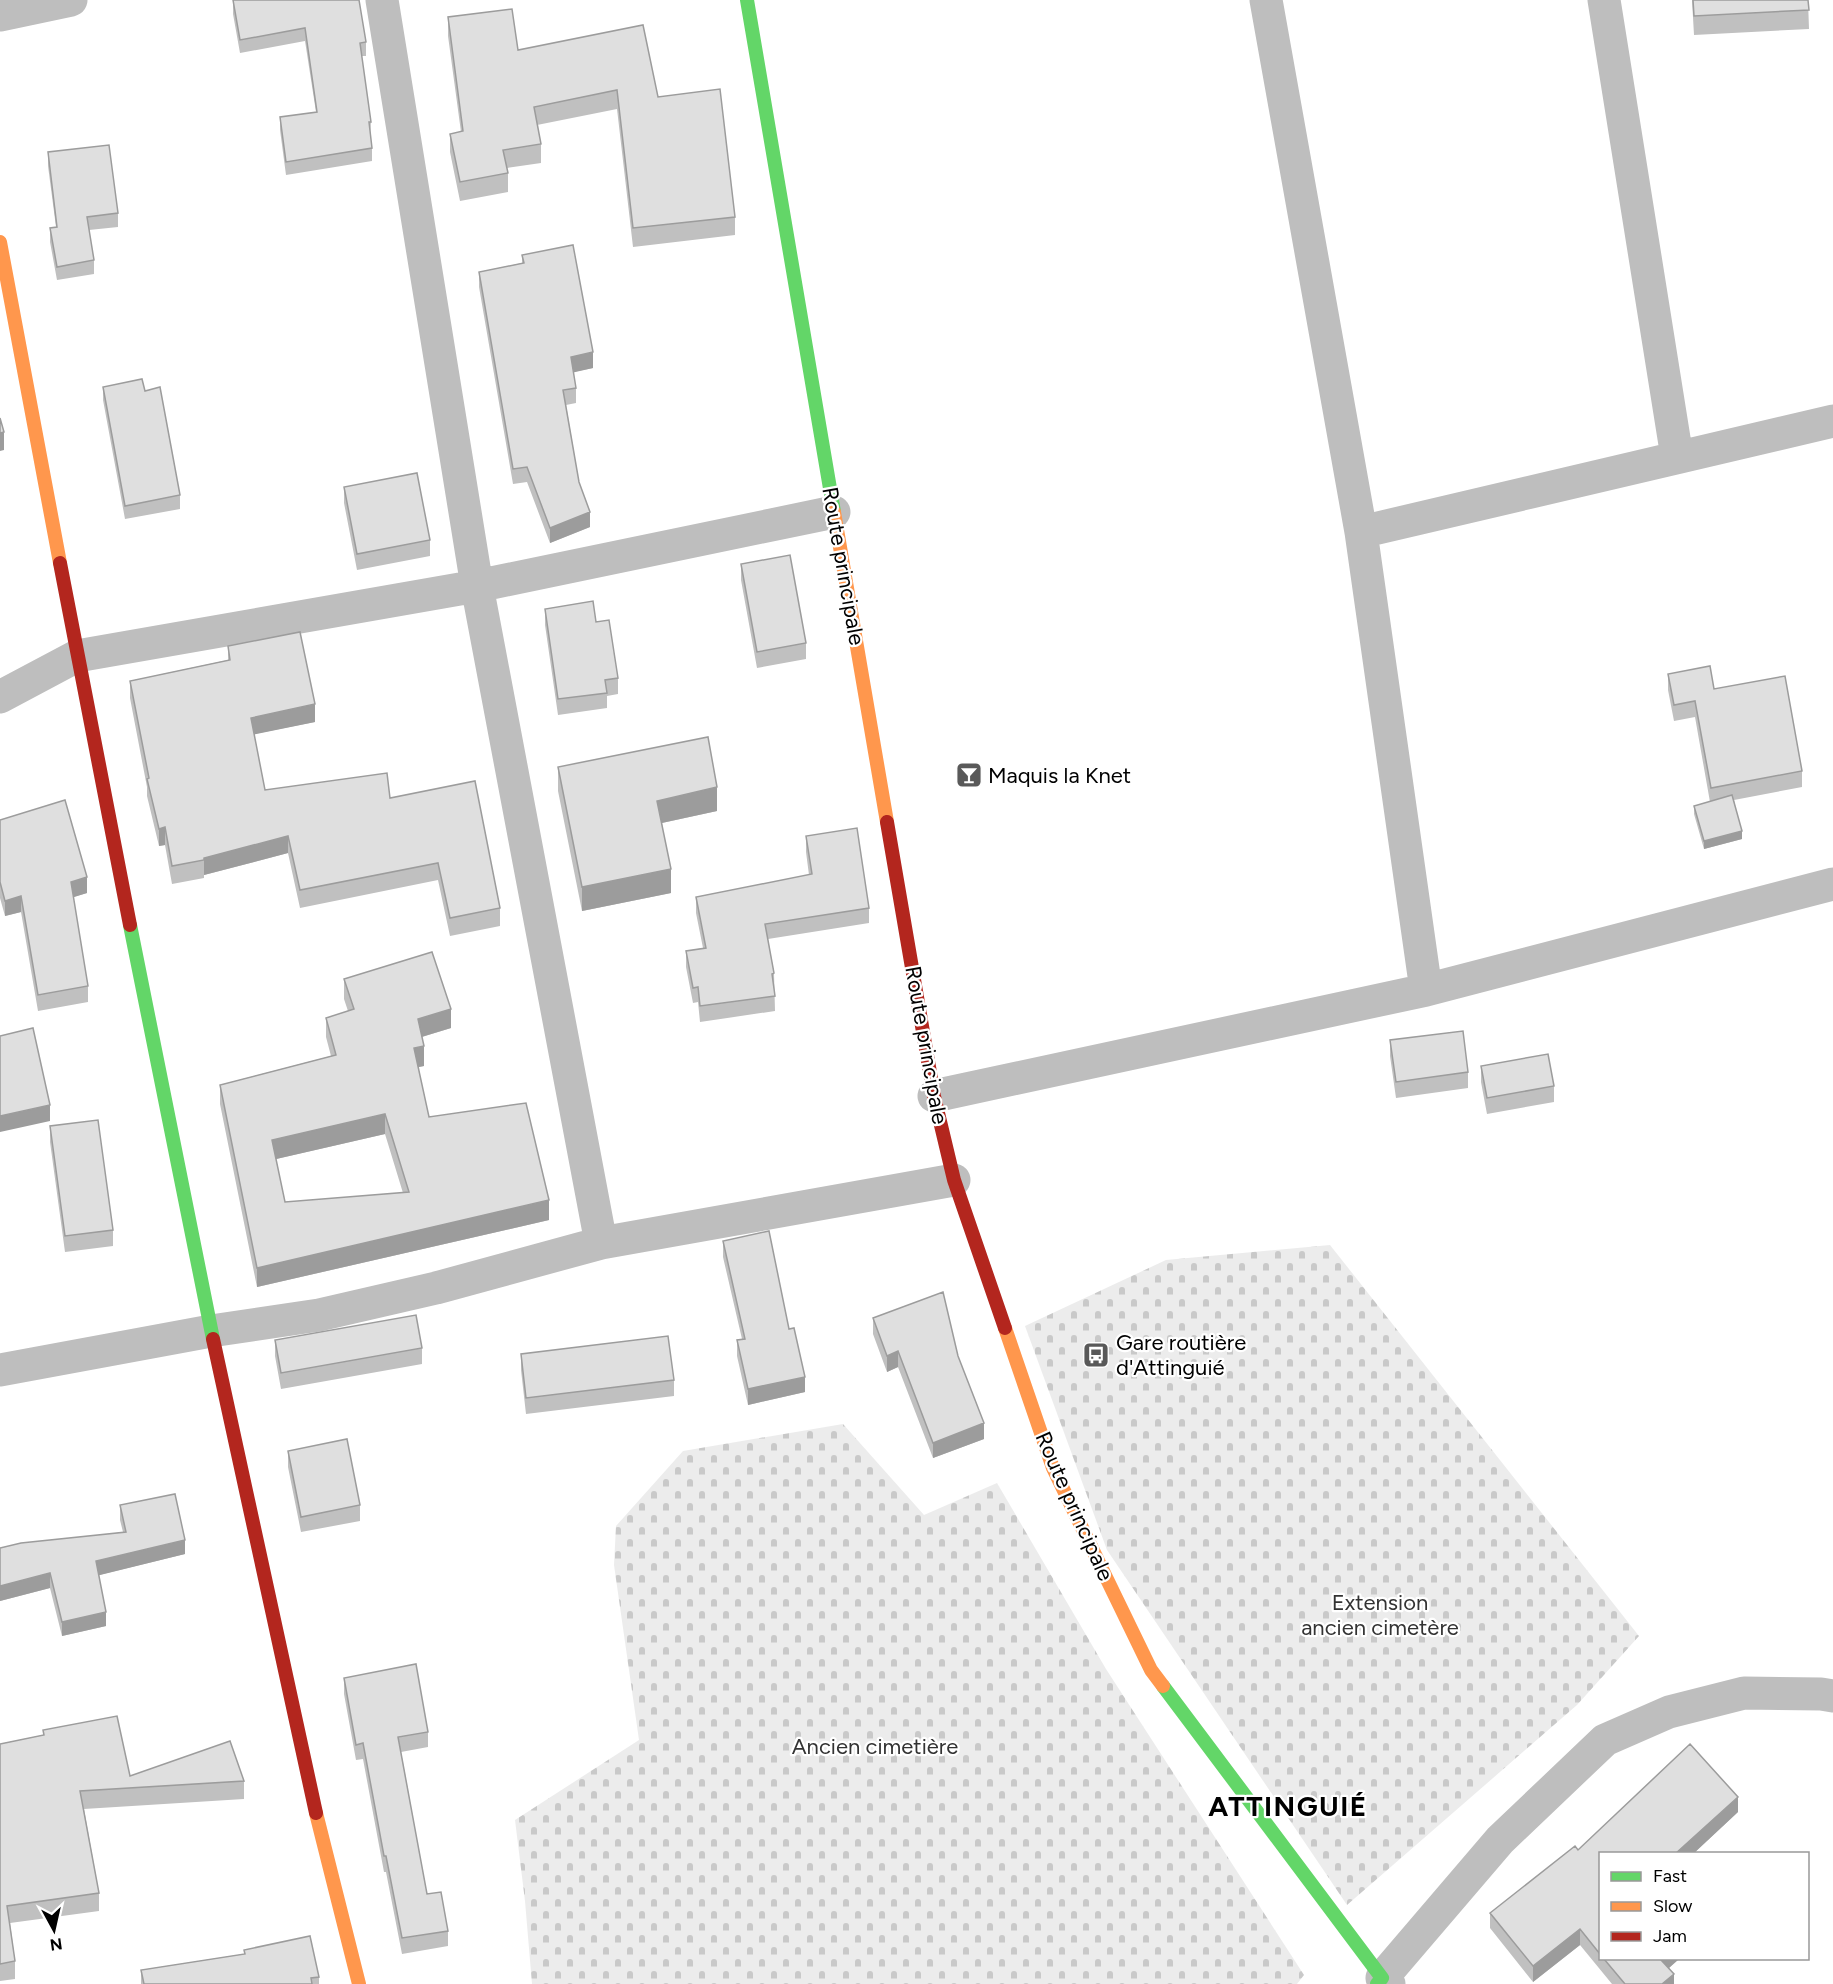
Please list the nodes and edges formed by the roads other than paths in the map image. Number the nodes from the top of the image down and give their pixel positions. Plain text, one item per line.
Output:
1 (71, 0) edge
2 (382, 0) edge
3 (747, 0) edge
4 (1266, 0) edge
5 (1604, 0) edge
6 (0, 15) edge
7 (0, 243) edge
8 (1833, 421) edge
9 (1677, 457) junction
10 (834, 512) junction
11 (1361, 532) junction
12 (477, 586) junction
13 (78, 656) junction
14 (0, 697) edge
15 (1833, 884) edge
16 (1426, 990) junction
17 (934, 1096) junction
18 (954, 1180) junction
19 (600, 1243) junction
20 (211, 1331) junction
21 (0, 1370) edge
22 (1833, 1696) edge
23 (1383, 1982) edge
24 (359, 1984) edge

1 - 6 street
2 - 12 street
3 - 10 street, Route principale
4 - 11 street
5 - 9 street
7 - 13 street
8 - 9 street
9 - 11 street
10 - 12 street
10 - 17 street, Route principale
11 - 16 street
12 - 13 street
12 - 19 street
13 - 14 street
13 - 20 street
15 - 16 street
16 - 17 street
17 - 18 street, Route principale
18 - 19 street
18 - 23 street, Route principale
19 - 20 street
20 - 21 street
20 - 24 street
22 - 23 street

